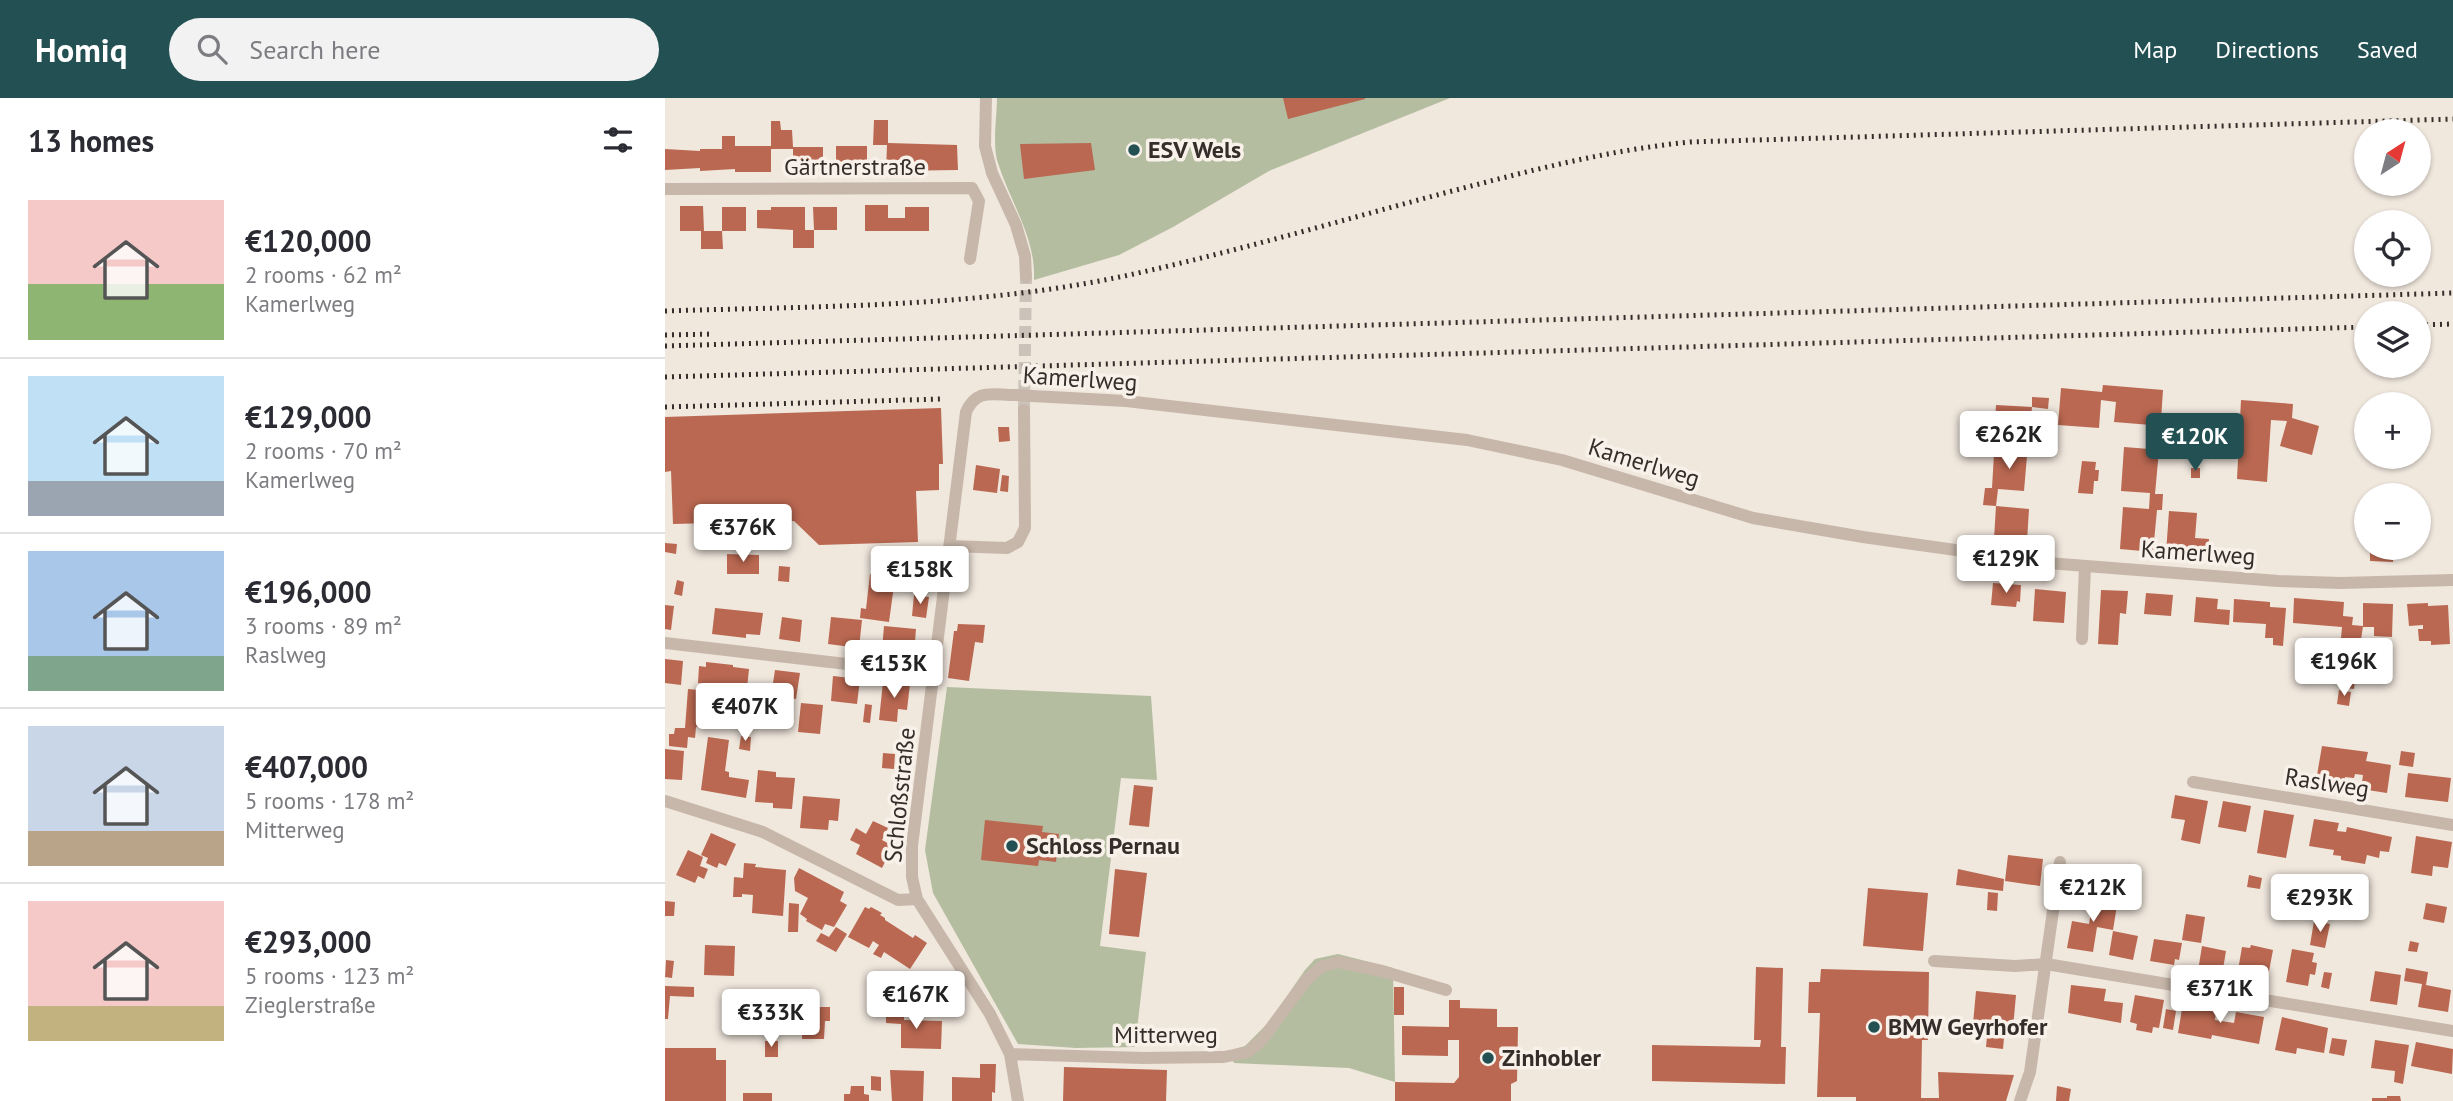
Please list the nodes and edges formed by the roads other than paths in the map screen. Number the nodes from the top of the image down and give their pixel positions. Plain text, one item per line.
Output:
1 (986, 98) edge
2 (665, 188) edge
3 (970, 259) dead end
4 (1026, 277) tunnel mouth
5 (1024, 410) tunnel mouth
6 (950, 546) junction
7 (2085, 567) junction
8 (2453, 580) edge
9 (2081, 639) dead end
10 (665, 643) edge
11 (934, 674) junction
12 (2193, 782) dead end
13 (665, 802) edge
14 (2453, 825) edge
15 (2060, 862) dead end
16 (917, 899) junction
17 (1934, 961) dead end
18 (2046, 964) junction
19 (1446, 990) dead end
20 (2453, 1031) edge
21 (1010, 1054) junction
22 (1018, 1101) edge
23 (2020, 1101) edge

1 - 4 street
2 - 3 street, Gärtnerstraße
5 - 6 street
6 - 7 street, Kamerlweg, bridge
6 - 11 street, Schloßstraße
7 - 8 street, Kamerlweg
7 - 9 street
10 - 11 street
11 - 16 street, Schloßstraße
12 - 14 street, Raslweg
13 - 16 street
15 - 18 street
16 - 21 street, Schloßstraße
17 - 18 street
18 - 20 street
18 - 23 street
19 - 21 street, Mitterweg
21 - 22 street, Schloßstraße

